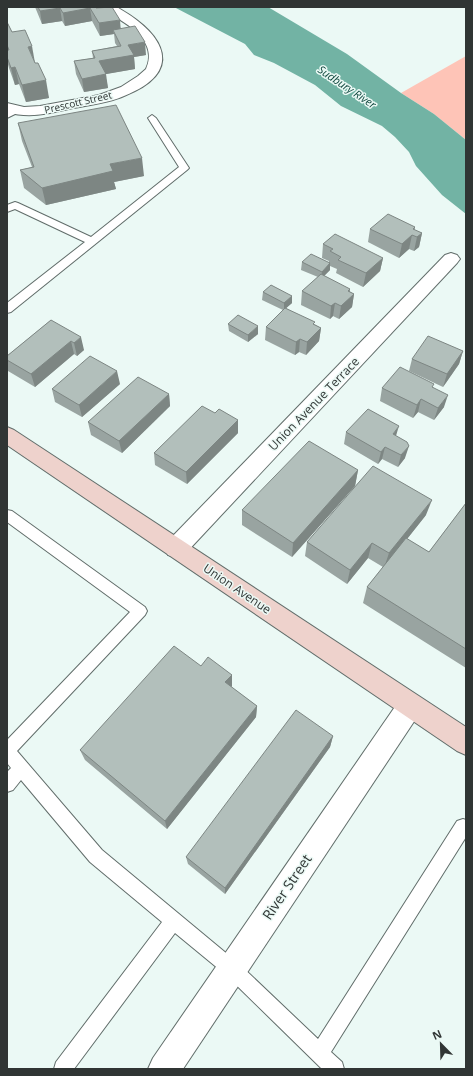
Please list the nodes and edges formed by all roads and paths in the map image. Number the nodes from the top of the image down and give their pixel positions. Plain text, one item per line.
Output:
1 (107, 7) edge
2 (10, 111) edge
3 (152, 118) dead end
4 (7, 209) edge
5 (91, 241) junction
6 (451, 259) dead end
7 (7, 309) edge
8 (7, 435) edge
9 (7, 515) edge
10 (176, 548) junction
11 (410, 706) junction
12 (466, 742) edge
13 (7, 751) edge
14 (21, 768) junction
15 (7, 784) edge
16 (463, 827) dead end
17 (174, 921) junction
18 (232, 969) junction
19 (318, 1054) junction
20 (63, 1069) edge
21 (164, 1069) edge
22 (335, 1069) edge

1 - 2 street, Prescott Street
3 - 5 lane
4 - 5 lane
5 - 7 lane
6 - 10 street, Union Avenue Terrace
8 - 10 main road, Union Avenue
9 - 13 lane
10 - 11 main road, Union Avenue
11 - 12 main road, Union Avenue
11 - 18 street, River Street
13 - 14 lane
14 - 15 lane
14 - 17 lane
16 - 19 lane
17 - 18 lane
17 - 20 lane
18 - 19 lane
18 - 21 street, River Street
19 - 22 lane

